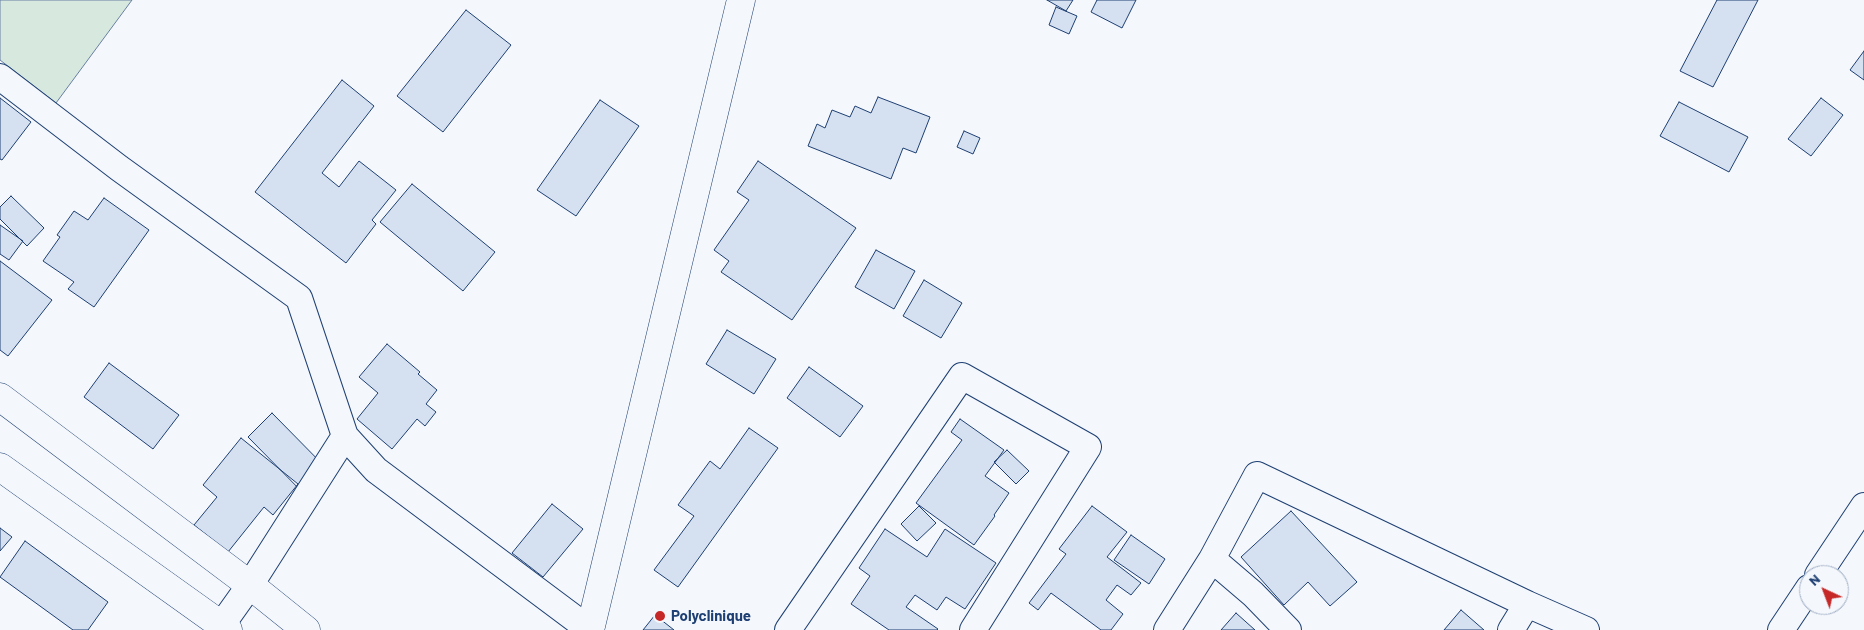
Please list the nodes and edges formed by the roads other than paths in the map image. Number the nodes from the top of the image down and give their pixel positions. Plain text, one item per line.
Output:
1 (741, 0) edge
2 (0, 77) edge
3 (0, 398) edge
4 (345, 436) junction
5 (0, 467) edge
6 (1864, 506) edge
7 (1212, 559) junction
8 (1825, 565) edge
9 (250, 585) junction
10 (1799, 603) edge
11 (1527, 604) junction
12 (222, 628) edge
13 (306, 630) edge
14 (590, 630) edge
15 (788, 630) edge
16 (973, 630) edge
17 (1167, 630) edge
18 (1288, 630) edge
19 (1511, 630) edge
20 (1586, 630) edge
21 (1781, 630) edge

1 - 14 street
2 - 4 street
3 - 9 street
4 - 9 street
4 - 14 street
5 - 12 street
6 - 8 street
7 - 11 street
7 - 17 street
7 - 18 street
9 - 12 street
9 - 13 street
10 - 21 street
11 - 19 street
11 - 20 street
15 - 16 street

